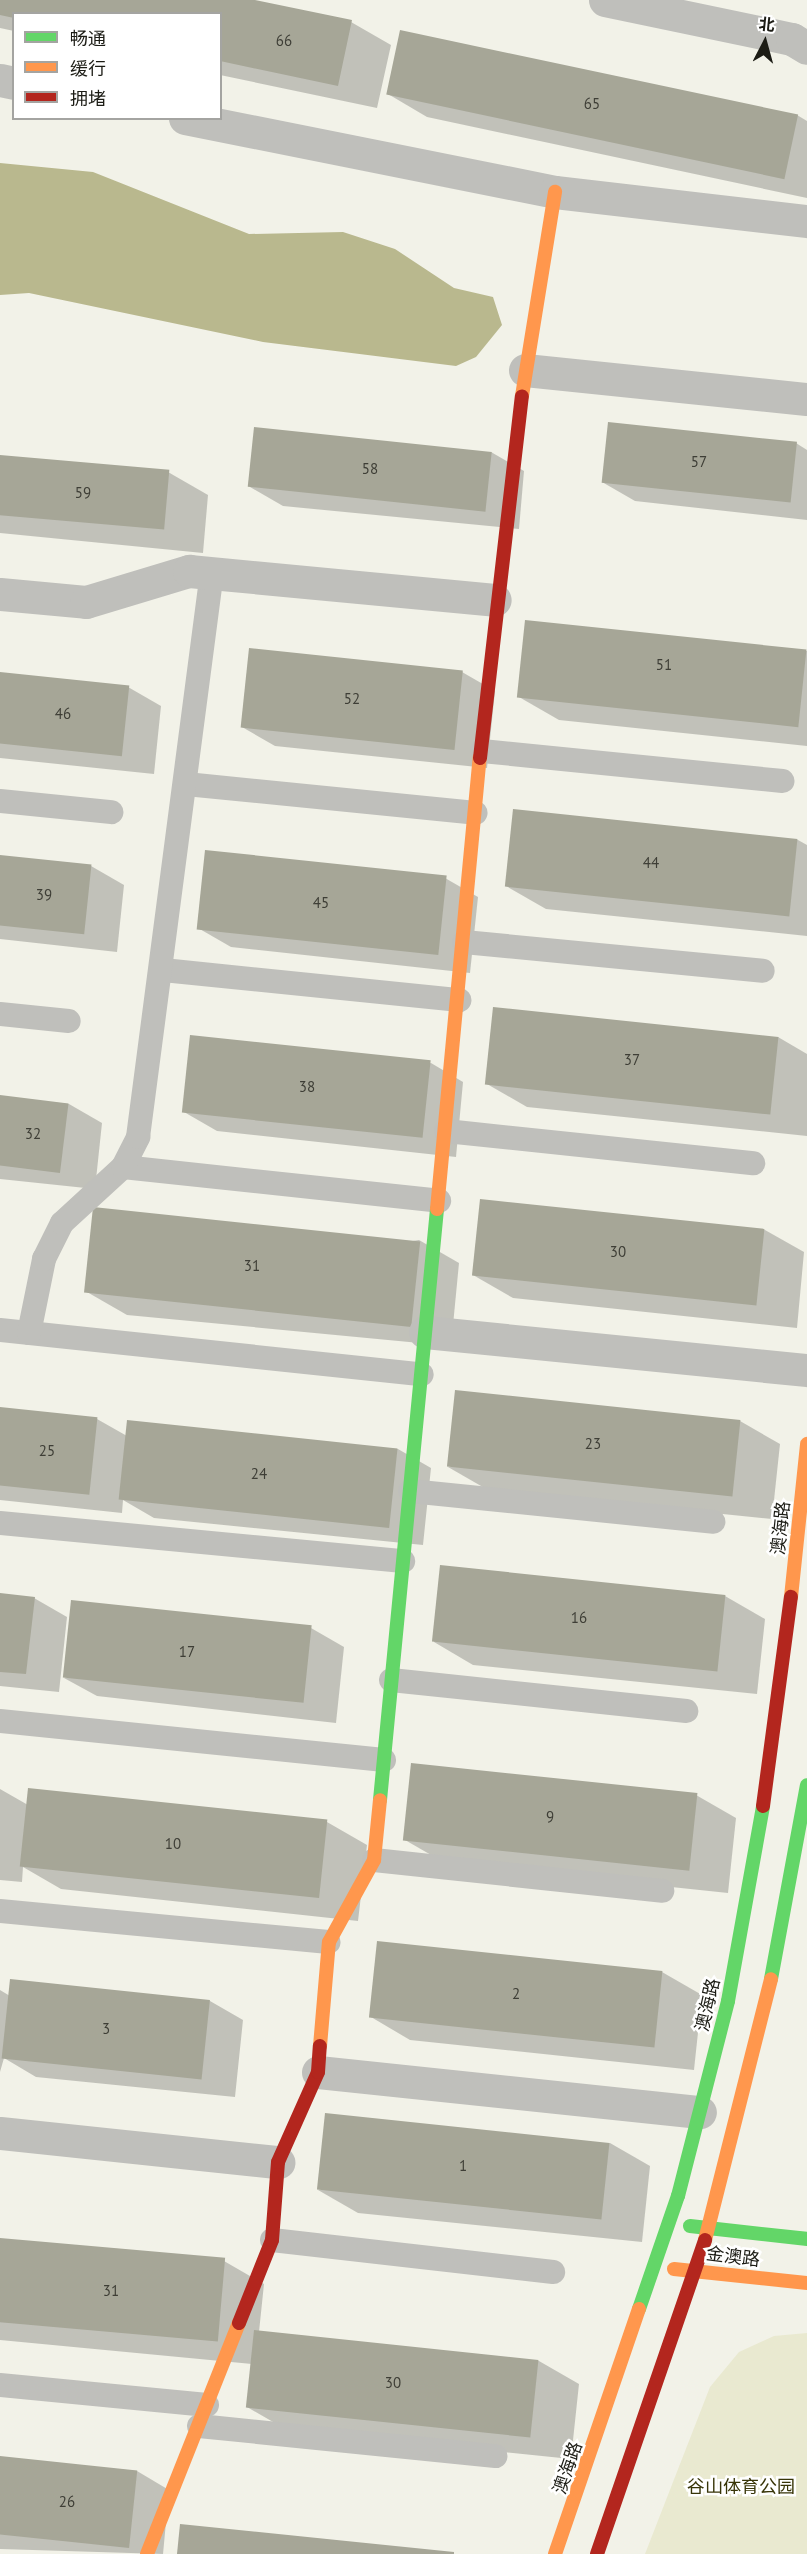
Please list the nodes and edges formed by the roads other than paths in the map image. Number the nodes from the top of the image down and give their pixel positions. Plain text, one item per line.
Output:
1 (605, 0) edge
2 (807, 48) edge
3 (195, 120) edge
4 (555, 192) junction
5 (807, 221) edge
6 (525, 370) junction
7 (807, 399) edge
8 (212, 572) junction
9 (0, 594) edge
10 (495, 600) junction
11 (482, 751) junction
12 (783, 781) dead end
13 (186, 784) junction
14 (0, 801) edge
15 (111, 812) dead end
16 (476, 813) junction
17 (464, 942) junction
18 (163, 970) junction
19 (763, 970) dead end
20 (459, 1000) junction
21 (0, 1014) edge
22 (69, 1021) dead end
23 (446, 1131) junction
24 (753, 1163) dead end
25 (123, 1167) junction
26 (439, 1201) junction
27 (0, 1330) edge
28 (425, 1332) junction
29 (29, 1333) junction
30 (807, 1370) edge
31 (422, 1374) junction
32 (807, 1444) edge
33 (410, 1491) junction
34 (713, 1522) dead end
35 (0, 1523) edge
36 (403, 1561) junction
37 (391, 1680) junction
38 (686, 1710) dead end
39 (0, 1720) edge
40 (384, 1760) junction
41 (807, 1785) edge
42 (374, 1860) junction
43 (662, 1891) dead end
44 (0, 1911) edge
45 (329, 1942) junction
46 (318, 2072) junction
47 (700, 2112) junction
48 (0, 2133) edge
49 (278, 2162) junction
50 (669, 2223) junction
51 (709, 2228) junction
52 (807, 2239) edge
53 (272, 2240) junction
54 (655, 2267) junction
55 (695, 2271) junction
56 (553, 2272) dead end
57 (807, 2283) edge
58 (0, 2385) edge
59 (203, 2416) junction
60 (495, 2456) dead end
61 (147, 2554) edge
62 (555, 2554) edge
63 (597, 2554) edge

1 - 2 street
3 - 4 street
4 - 5 street
4 - 6 street
6 - 7 street
6 - 10 street
8 - 9 street
8 - 10 street
8 - 13 lane
10 - 11 street
11 - 12 lane
11 - 16 street
13 - 16 lane
13 - 18 lane
14 - 15 lane
16 - 17 street
17 - 19 lane
17 - 20 street
18 - 20 lane
18 - 25 lane
20 - 23 street
21 - 22 lane
23 - 24 lane
23 - 26 street
25 - 26 lane
25 - 29 lane
26 - 28 street
27 - 29 lane
28 - 30 street
28 - 31 street
29 - 31 lane
31 - 33 street
32 - 47 street, 澳海路
33 - 34 lane
33 - 36 street
35 - 36 lane
36 - 37 street
37 - 38 lane
37 - 40 street
39 - 40 lane
40 - 42 street
41 - 51 street
42 - 43 lane
42 - 45 street
44 - 45 lane
45 - 46 street
46 - 47 street
46 - 49 street
47 - 50 street, 澳海路
48 - 49 street
49 - 53 street
50 - 51 street, 金澳路
50 - 54 street, 澳海路
51 - 52 street, 金澳路
51 - 55 street
53 - 56 lane
53 - 59 street
54 - 55 street, 金澳路
54 - 62 street, 澳海路
55 - 57 street, 金澳路
55 - 63 street
58 - 59 lane
59 - 60 lane
59 - 61 street

